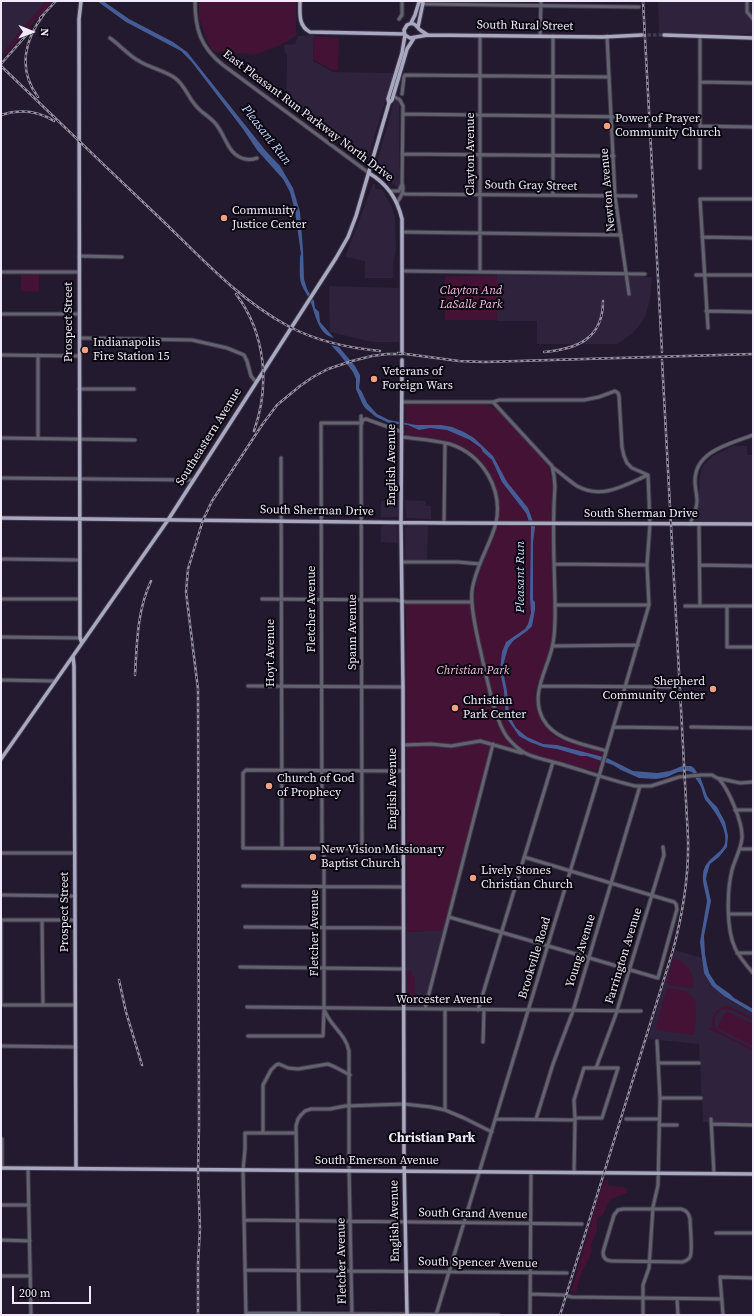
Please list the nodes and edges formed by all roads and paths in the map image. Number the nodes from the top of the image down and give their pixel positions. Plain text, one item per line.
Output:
1 (81, 1) edge
2 (195, 1) edge
3 (300, 1) edge
4 (402, 1) edge
5 (541, 1) edge
6 (747, 1) edge
7 (422, 2) edge
8 (541, 6) junction
9 (639, 7) dead end
10 (399, 19) dead end
11 (753, 19) edge
12 (411, 23) junction
13 (404, 28) junction
14 (418, 28) junction
15 (393, 34) junction
16 (405, 35) junction
17 (428, 35) junction
18 (480, 35) junction
19 (540, 36) junction
20 (553, 36) junction
21 (607, 36) junction
22 (642, 36) tunnel mouth
23 (415, 37) junction
24 (664, 37) tunnel mouth
25 (700, 37) junction
26 (110, 38) dead end
27 (753, 38) edge
28 (480, 75) junction
29 (553, 76) junction
30 (609, 77) junction
31 (700, 82) junction
32 (753, 83) edge
33 (402, 94) dead end
34 (393, 96) junction
35 (389, 103) junction
36 (403, 114) junction
37 (480, 115) junction
38 (553, 116) junction
39 (612, 117) junction
40 (632, 117) dead end
41 (700, 126) junction
42 (753, 127) edge
43 (402, 154) junction
44 (480, 155) junction
45 (553, 156) junction
46 (614, 156) junction
47 (257, 158) dead end
48 (700, 168) dead end
49 (369, 173) junction
50 (402, 184) junction
51 (390, 191) junction
52 (403, 193) junction
53 (480, 195) junction
54 (553, 195) junction
55 (616, 196) junction
56 (636, 196) dead end
57 (753, 199) edge
58 (397, 203) junction
59 (402, 232) junction
60 (480, 233) junction
61 (621, 235) junction
62 (702, 237) junction
63 (753, 238) edge
64 (79, 256) junction
65 (122, 257) dead end
66 (402, 271) junction
67 (1, 272) edge
68 (79, 272) junction
69 (480, 272) junction
70 (626, 274) junction
71 (646, 274) dead end
72 (696, 275) dead end
73 (704, 275) junction
74 (753, 275) edge
75 (629, 294) dead end
76 (706, 311) junction
77 (753, 312) edge
78 (1, 314) edge
79 (79, 314) junction
80 (708, 328) dead end
81 (79, 338) junction
82 (402, 352) tunnel mouth
83 (1, 355) edge
84 (38, 356) junction
85 (79, 356) junction
86 (402, 360) tunnel mouth
87 (256, 382) junction
88 (79, 389) junction
89 (134, 389) dead end
90 (402, 402) junction
91 (493, 402) junction
92 (361, 416) dead end
93 (362, 423) junction
94 (402, 431) junction
95 (753, 435) edge
96 (402, 437) junction
97 (1, 438) edge
98 (38, 439) junction
99 (79, 439) junction
100 (135, 440) dead end
101 (445, 443) junction
102 (281, 458) dead end
103 (552, 466) junction
104 (648, 476) junction
105 (1, 478) edge
106 (79, 479) junction
107 (193, 480) junction
108 (1, 518) edge
109 (79, 519) junction
110 (168, 520) junction
111 (281, 521) junction
112 (321, 522) junction
113 (361, 522) junction
114 (401, 522) junction
115 (444, 523) junction
116 (496, 523) junction
117 (554, 523) junction
118 (650, 524) junction
119 (690, 524) junction
120 (699, 524) junction
121 (753, 524) edge
122 (1, 559) edge
123 (79, 560) junction
124 (402, 562) junction
125 (480, 564) junction
126 (554, 564) junction
127 (647, 565) junction
128 (700, 565) junction
129 (753, 566) edge
130 (1, 599) edge
131 (80, 599) junction
132 (262, 599) dead end
133 (281, 599) junction
134 (321, 599) junction
135 (362, 600) junction
136 (402, 601) junction
137 (472, 602) junction
138 (555, 605) junction
139 (649, 605) junction
140 (685, 606) dead end
141 (700, 606) junction
142 (727, 606) junction
143 (753, 606) edge
144 (1, 637) edge
145 (80, 638) junction
146 (82, 642) junction
147 (638, 645) junction
148 (553, 646) junction
149 (753, 647) edge
150 (73, 656) junction
151 (1, 680) edge
152 (55, 681) junction
153 (248, 686) dead end
154 (282, 686) junction
155 (322, 686) junction
156 (540, 686) junction
157 (362, 687) junction
158 (403, 687) junction
159 (625, 687) junction
160 (675, 687) dead end
161 (613, 727) junction
162 (691, 727) dead end
163 (677, 728) dead end
164 (753, 728) edge
165 (493, 744) junction
166 (403, 745) junction
167 (606, 751) junction
168 (526, 754) junction
169 (1, 759) edge
170 (553, 762) junction
171 (282, 770) junction
172 (322, 770) junction
173 (362, 771) junction
174 (403, 771) junction
175 (599, 776) junction
176 (717, 778) junction
177 (753, 782) edge
178 (640, 786) junction
179 (735, 810) junction
180 (753, 810) edge
181 (663, 847) dead end
182 (282, 848) junction
183 (323, 849) junction
184 (362, 849) junction
185 (403, 849) junction
186 (740, 849) junction
187 (753, 849) edge
188 (1, 853) edge
189 (75, 853) junction
190 (524, 857) junction
191 (570, 871) junction
192 (611, 883) junction
193 (243, 886) dead end
194 (324, 887) junction
195 (403, 887) junction
196 (652, 894) junction
197 (1, 895) edge
198 (75, 896) junction
199 (729, 914) junction
200 (753, 914) edge
201 (449, 917) junction
202 (1, 920) edge
203 (42, 920) junction
204 (75, 920) junction
205 (245, 927) dead end
206 (323, 928) junction
207 (404, 928) junction
208 (501, 933) junction
209 (548, 946) junction
210 (737, 953) junction
211 (753, 953) edge
212 (588, 958) junction
213 (240, 967) dead end
214 (324, 968) junction
215 (404, 969) junction
216 (629, 970) junction
217 (753, 972) edge
218 (1, 1005) edge
219 (43, 1005) junction
220 (75, 1006) junction
221 (247, 1007) dead end
222 (324, 1008) junction
223 (404, 1009) junction
224 (425, 1009) junction
225 (445, 1009) junction
226 (478, 1010) junction
227 (484, 1010) junction
228 (529, 1010) junction
229 (573, 1010) junction
230 (617, 1011) junction
231 (641, 1011) dead end
232 (248, 1036) dead end
233 (657, 1041) dead end
234 (483, 1042) dead end
235 (1, 1046) edge
236 (76, 1047) junction
237 (658, 1063) junction
238 (700, 1063) dead end
239 (596, 1068) junction
240 (350, 1075) junction
241 (660, 1098) junction
242 (701, 1098) dead end
243 (404, 1104) junction
244 (350, 1106) junction
245 (445, 1110) junction
246 (496, 1119) junction
247 (536, 1119) junction
248 (575, 1119) junction
249 (626, 1119) dead end
250 (659, 1119) junction
251 (711, 1119) dead end
252 (711, 1124) junction
253 (659, 1125) junction
254 (677, 1125) dead end
255 (753, 1125) edge
256 (492, 1132) junction
257 (263, 1133) junction
258 (296, 1134) junction
259 (2, 1139) edge
260 (2, 1168) edge
261 (28, 1168) junction
262 (76, 1168) junction
263 (243, 1170) junction
264 (296, 1170) junction
265 (349, 1170) junction
266 (404, 1171) junction
267 (480, 1172) junction
268 (531, 1172) junction
269 (574, 1173) junction
270 (658, 1173) junction
271 (714, 1174) junction
272 (753, 1174) edge
273 (1, 1205) edge
274 (29, 1206) junction
275 (653, 1209) junction
276 (244, 1220) junction
277 (297, 1221) junction
278 (350, 1221) junction
279 (405, 1222) junction
280 (464, 1223) junction
281 (531, 1223) junction
282 (582, 1224) dead end
283 (716, 1233) dead end
284 (753, 1233) edge
285 (1, 1240) edge
286 (30, 1241) junction
287 (650, 1261) junction
288 (245, 1270) junction
289 (298, 1270) junction
290 (352, 1271) junction
291 (406, 1271) junction
292 (449, 1272) junction
293 (530, 1273) junction
294 (566, 1273) dead end
295 (1, 1276) edge
296 (30, 1276) junction
297 (753, 1278) edge
298 (530, 1294) junction
299 (643, 1298) junction
300 (677, 1299) junction
301 (722, 1299) junction
302 (246, 1314) edge
303 (299, 1314) edge
304 (31, 1315) edge
305 (352, 1315) edge
306 (407, 1315) edge
307 (436, 1315) edge
308 (499, 1315) edge
309 (530, 1315) edge
310 (643, 1315) edge
311 (678, 1315) edge
312 (723, 1315) edge

1 - 64 main road, Prospect Street
2 - 49 street, East Pleasant Run Parkway North Drive
3 - 15 main road
4 - 10 street
5 - 8 street
6 - 11 street
7 - 8 street
7 - 12 main road
7 - 14 main road
8 - 9 street
8 - 19 street
12 - 13 main road
12 - 14 main road
13 - 15 main road
13 - 16 main road
14 - 17 main road
14 - 23 main road
15 - 16 main road
16 - 23 main road
16 - 35 main road, Southeastern Avenue
17 - 18 main road, South Rural Street
17 - 23 main road, South Rural Street
18 - 19 main road, South Rural Street
18 - 28 street, Clayton Avenue
19 - 20 main road, South Rural Street
20 - 21 main road, South Rural Street
20 - 29 street
21 - 22 main road, South Rural Street
21 - 30 street, Newton Avenue
23 - 34 main road, Southeastern Avenue
24 - 25 main road
25 - 27 main road
25 - 31 street
26 - 47 street
28 - 29 street
28 - 33 street
28 - 37 street, Clayton Avenue
29 - 30 street
29 - 38 street
30 - 39 street, Newton Avenue
31 - 32 street
31 - 41 street
34 - 35 main road, Southeastern Avenue
34 - 36 street
35 - 49 main road, Southeastern Avenue
36 - 37 street
36 - 43 street
37 - 38 street
37 - 44 street, Clayton Avenue
38 - 39 street
38 - 45 street
39 - 40 street
39 - 46 street, Newton Avenue
41 - 42 street
41 - 48 street
43 - 44 street
43 - 50 street
44 - 45 street
44 - 53 street, Clayton Avenue
45 - 46 street
45 - 54 street
46 - 55 street, Newton Avenue
49 - 51 main road, East Pleasant Run Parkway North Drive
49 - 87 main road, Southeastern Avenue
50 - 51 street
50 - 52 street
51 - 58 main road, East Pleasant Run Parkway North Drive
52 - 53 street, South Gray Street
52 - 58 street
53 - 54 street, South Gray Street
53 - 60 street, Clayton Avenue
54 - 55 street, South Gray Street
55 - 56 street, South Gray Street
55 - 61 street, Newton Avenue
57 - 62 street
58 - 59 main road
59 - 60 street
59 - 66 main road
60 - 61 street
60 - 69 street, Clayton Avenue
61 - 70 street, Newton Avenue
62 - 63 street
62 - 73 street
64 - 65 street
64 - 68 main road, Prospect Street
66 - 69 street
66 - 82 main road
67 - 68 street
68 - 79 main road, Prospect Street
69 - 70 street
70 - 71 street
70 - 75 street, Newton Avenue
72 - 73 street
73 - 74 street
73 - 76 street
76 - 77 street
76 - 80 street
78 - 79 street
79 - 81 main road, Prospect Street
81 - 85 main road, Prospect Street
81 - 87 street
83 - 84 street
84 - 85 street
84 - 98 street
85 - 88 main road, Prospect Street
86 - 90 main road, English Avenue
87 - 107 main road, Southeastern Avenue
88 - 89 street
88 - 99 main road, Prospect Street
90 - 91 street
90 - 94 main road, English Avenue
91 - 103 street
91 - 104 street
92 - 93 street, Spann Avenue
93 - 94 street
93 - 112 street, Fletcher Avenue
93 - 113 street, Spann Avenue
94 - 96 main road, English Avenue
95 - 119 street
96 - 101 street
96 - 114 main road, English Avenue
97 - 98 street
98 - 99 street
99 - 100 street
99 - 106 main road, Prospect Street
101 - 115 street
101 - 116 street
102 - 111 street, Hoyt Avenue
103 - 104 street
103 - 117 street
104 - 118 street, Brookville Road
105 - 106 street
106 - 107 street
106 - 109 main road, Prospect Street
107 - 110 main road, Southeastern Avenue
108 - 109 main road, South Sherman Drive
109 - 110 main road, South Sherman Drive
109 - 123 main road, Prospect Street
110 - 111 main road, South Sherman Drive
110 - 146 main road, Southeastern Avenue
111 - 112 main road, South Sherman Drive
111 - 133 street, Hoyt Avenue
112 - 113 main road, South Sherman Drive
112 - 134 street, Fletcher Avenue
113 - 114 main road, South Sherman Drive
113 - 135 street, Spann Avenue
114 - 115 main road, South Sherman Drive
114 - 124 main road, English Avenue
115 - 116 main road, South Sherman Drive
116 - 117 main road, South Sherman Drive
116 - 125 street
117 - 118 main road, South Sherman Drive
117 - 126 street
118 - 119 main road, South Sherman Drive
118 - 127 street, Brookville Road
119 - 120 main road, South Sherman Drive
120 - 121 main road, South Sherman Drive
120 - 128 street
122 - 123 street
123 - 131 main road, Prospect Street
124 - 125 street
124 - 136 main road, English Avenue
125 - 137 street
126 - 127 street
126 - 138 street
127 - 139 street, Brookville Road
128 - 129 street
128 - 141 street
130 - 131 street
131 - 145 main road, Prospect Street
132 - 133 street
133 - 134 street
133 - 154 street, Hoyt Avenue
134 - 135 street
134 - 155 street, Fletcher Avenue
135 - 136 street
135 - 157 street, Spann Avenue
136 - 137 street
136 - 158 main road, English Avenue
137 - 168 street
138 - 139 street
138 - 148 street
139 - 147 street, Brookville Road
140 - 141 street
141 - 142 street
142 - 143 street
142 - 149 street
144 - 145 street
145 - 146 main road, Prospect Street
146 - 150 main road, Southeastern Avenue
147 - 148 street
147 - 159 street, Brookville Road
148 - 156 street
150 - 152 main road, Southeastern Avenue
150 - 189 main road, Prospect Street
151 - 152 street
152 - 169 main road, Southeastern Avenue
153 - 154 street
154 - 155 street
154 - 171 street, Hoyt Avenue
155 - 157 street
155 - 172 street, Fletcher Avenue
156 - 159 street
156 - 167 street
157 - 158 street
157 - 173 street, Spann Avenue
158 - 166 main road, English Avenue
159 - 160 street
159 - 161 street, Brookville Road
161 - 163 street
161 - 167 street, Brookville Road
162 - 164 street
165 - 166 street
165 - 168 street
165 - 201 street
166 - 174 main road, English Avenue
167 - 175 street, Brookville Road
168 - 170 street
170 - 175 street
170 - 190 street
171 - 172 street
171 - 182 street, Hoyt Avenue
171 - 182 street
172 - 173 street
172 - 183 street, Fletcher Avenue
173 - 174 street
173 - 184 street, Spann Avenue
174 - 185 main road, English Avenue
175 - 178 street
175 - 191 street, Brookville Road
176 - 177 street
176 - 178 street
176 - 179 street
178 - 192 street, Young Avenue
179 - 180 street
179 - 186 street
181 - 196 street, Farrington Avenue
182 - 183 street
183 - 184 street
183 - 194 street, Fletcher Avenue
184 - 185 street
185 - 195 main road, English Avenue
186 - 187 street
186 - 199 street
188 - 189 street
189 - 198 main road, Prospect Street
190 - 191 street
190 - 208 street
191 - 192 street
191 - 209 street, Brookville Road
192 - 196 street
192 - 212 street, Young Avenue
193 - 194 street
194 - 195 street
194 - 206 street, Fletcher Avenue
195 - 207 main road, English Avenue
196 - 216 street, Farrington Avenue
196 - 216 street
197 - 198 street
198 - 204 main road, Prospect Street
199 - 200 street
199 - 210 street
201 - 208 street
201 - 224 street
202 - 203 street
202 - 218 street
203 - 204 street
203 - 219 street
204 - 220 main road, Prospect Street
205 - 206 street
206 - 207 street
206 - 214 street, Fletcher Avenue
207 - 215 main road, English Avenue
208 - 209 street
208 - 226 street
209 - 212 street
209 - 228 street, Brookville Road
210 - 211 street
210 - 217 street
212 - 216 street
212 - 229 street, Young Avenue
213 - 214 street
214 - 215 street
214 - 222 street, Fletcher Avenue
215 - 223 main road, English Avenue
216 - 230 street, Farrington Avenue
218 - 219 street
219 - 220 street
220 - 236 main road, Prospect Street
221 - 222 street, Worcester Avenue
222 - 223 street, Worcester Avenue
222 - 232 street
222 - 240 street, Fletcher Avenue
223 - 224 street, Worcester Avenue
223 - 243 main road, English Avenue
224 - 225 street, Worcester Avenue
225 - 226 street, Worcester Avenue
225 - 245 street
226 - 227 street, Worcester Avenue
227 - 228 street, Worcester Avenue
227 - 234 street
228 - 229 street, Worcester Avenue
228 - 246 street, Brookville Road
229 - 230 street, Worcester Avenue
229 - 247 street, Young Avenue
230 - 231 street, Worcester Avenue
230 - 239 street, Farrington Avenue
233 - 237 street
235 - 236 street
236 - 262 main road, Prospect Street
237 - 238 street
237 - 241 street
239 - 248 street
239 - 248 street
240 - 244 street, Fletcher Avenue
240 - 257 street
241 - 242 street
241 - 250 street
243 - 244 street
243 - 245 street
243 - 266 main road, English Avenue
244 - 258 street
244 - 265 street, Fletcher Avenue
245 - 256 street
246 - 247 street
246 - 256 street, Brookville Road
247 - 248 street
248 - 269 street
249 - 250 street
250 - 253 street
251 - 252 street
252 - 255 street
252 - 271 street
253 - 254 street
253 - 270 street
256 - 267 street, Brookville Road
257 - 258 street
257 - 263 street
258 - 264 street
259 - 260 street
260 - 261 main road, South Emerson Avenue
261 - 262 main road, South Emerson Avenue
261 - 274 street
262 - 263 main road, South Emerson Avenue
263 - 264 main road, South Emerson Avenue
263 - 276 street
264 - 265 main road, South Emerson Avenue
264 - 277 street
265 - 266 main road, South Emerson Avenue
265 - 278 street, Fletcher Avenue
266 - 267 main road, South Emerson Avenue
266 - 279 main road, English Avenue
267 - 268 main road, South Emerson Avenue
267 - 280 street, Brookville Road
268 - 269 main road, South Emerson Avenue
268 - 281 street
269 - 270 main road, South Emerson Avenue
270 - 271 main road, South Emerson Avenue
270 - 275 street
271 - 272 main road, South Emerson Avenue
273 - 274 street
274 - 286 street
275 - 287 street
275 - 287 street
275 - 287 street
276 - 277 street, South Grand Avenue
276 - 288 street
277 - 278 street, South Grand Avenue
277 - 289 street
278 - 279 street, South Grand Avenue
278 - 290 street, Fletcher Avenue
279 - 280 street, South Grand Avenue
279 - 291 main road, English Avenue
280 - 281 street, South Grand Avenue
280 - 292 street, Brookville Road
281 - 282 street, South Grand Avenue
281 - 293 street
283 - 284 street
285 - 286 street
286 - 296 street
287 - 299 street
288 - 289 street, South Spencer Avenue
288 - 302 street
289 - 290 street, South Spencer Avenue
289 - 303 street
290 - 291 street, South Spencer Avenue
290 - 305 street, Fletcher Avenue
291 - 292 street, South Spencer Avenue
291 - 306 main road, English Avenue
292 - 293 street, South Spencer Avenue
292 - 307 street, Brookville Road
293 - 294 street, South Spencer Avenue
293 - 298 street
295 - 296 street
296 - 304 street
297 - 301 street
298 - 299 street
298 - 309 street
299 - 300 street
299 - 310 street
300 - 301 street
300 - 311 street
301 - 312 street
302 - 303 street
303 - 305 street
305 - 306 street
306 - 307 street
307 - 308 street

